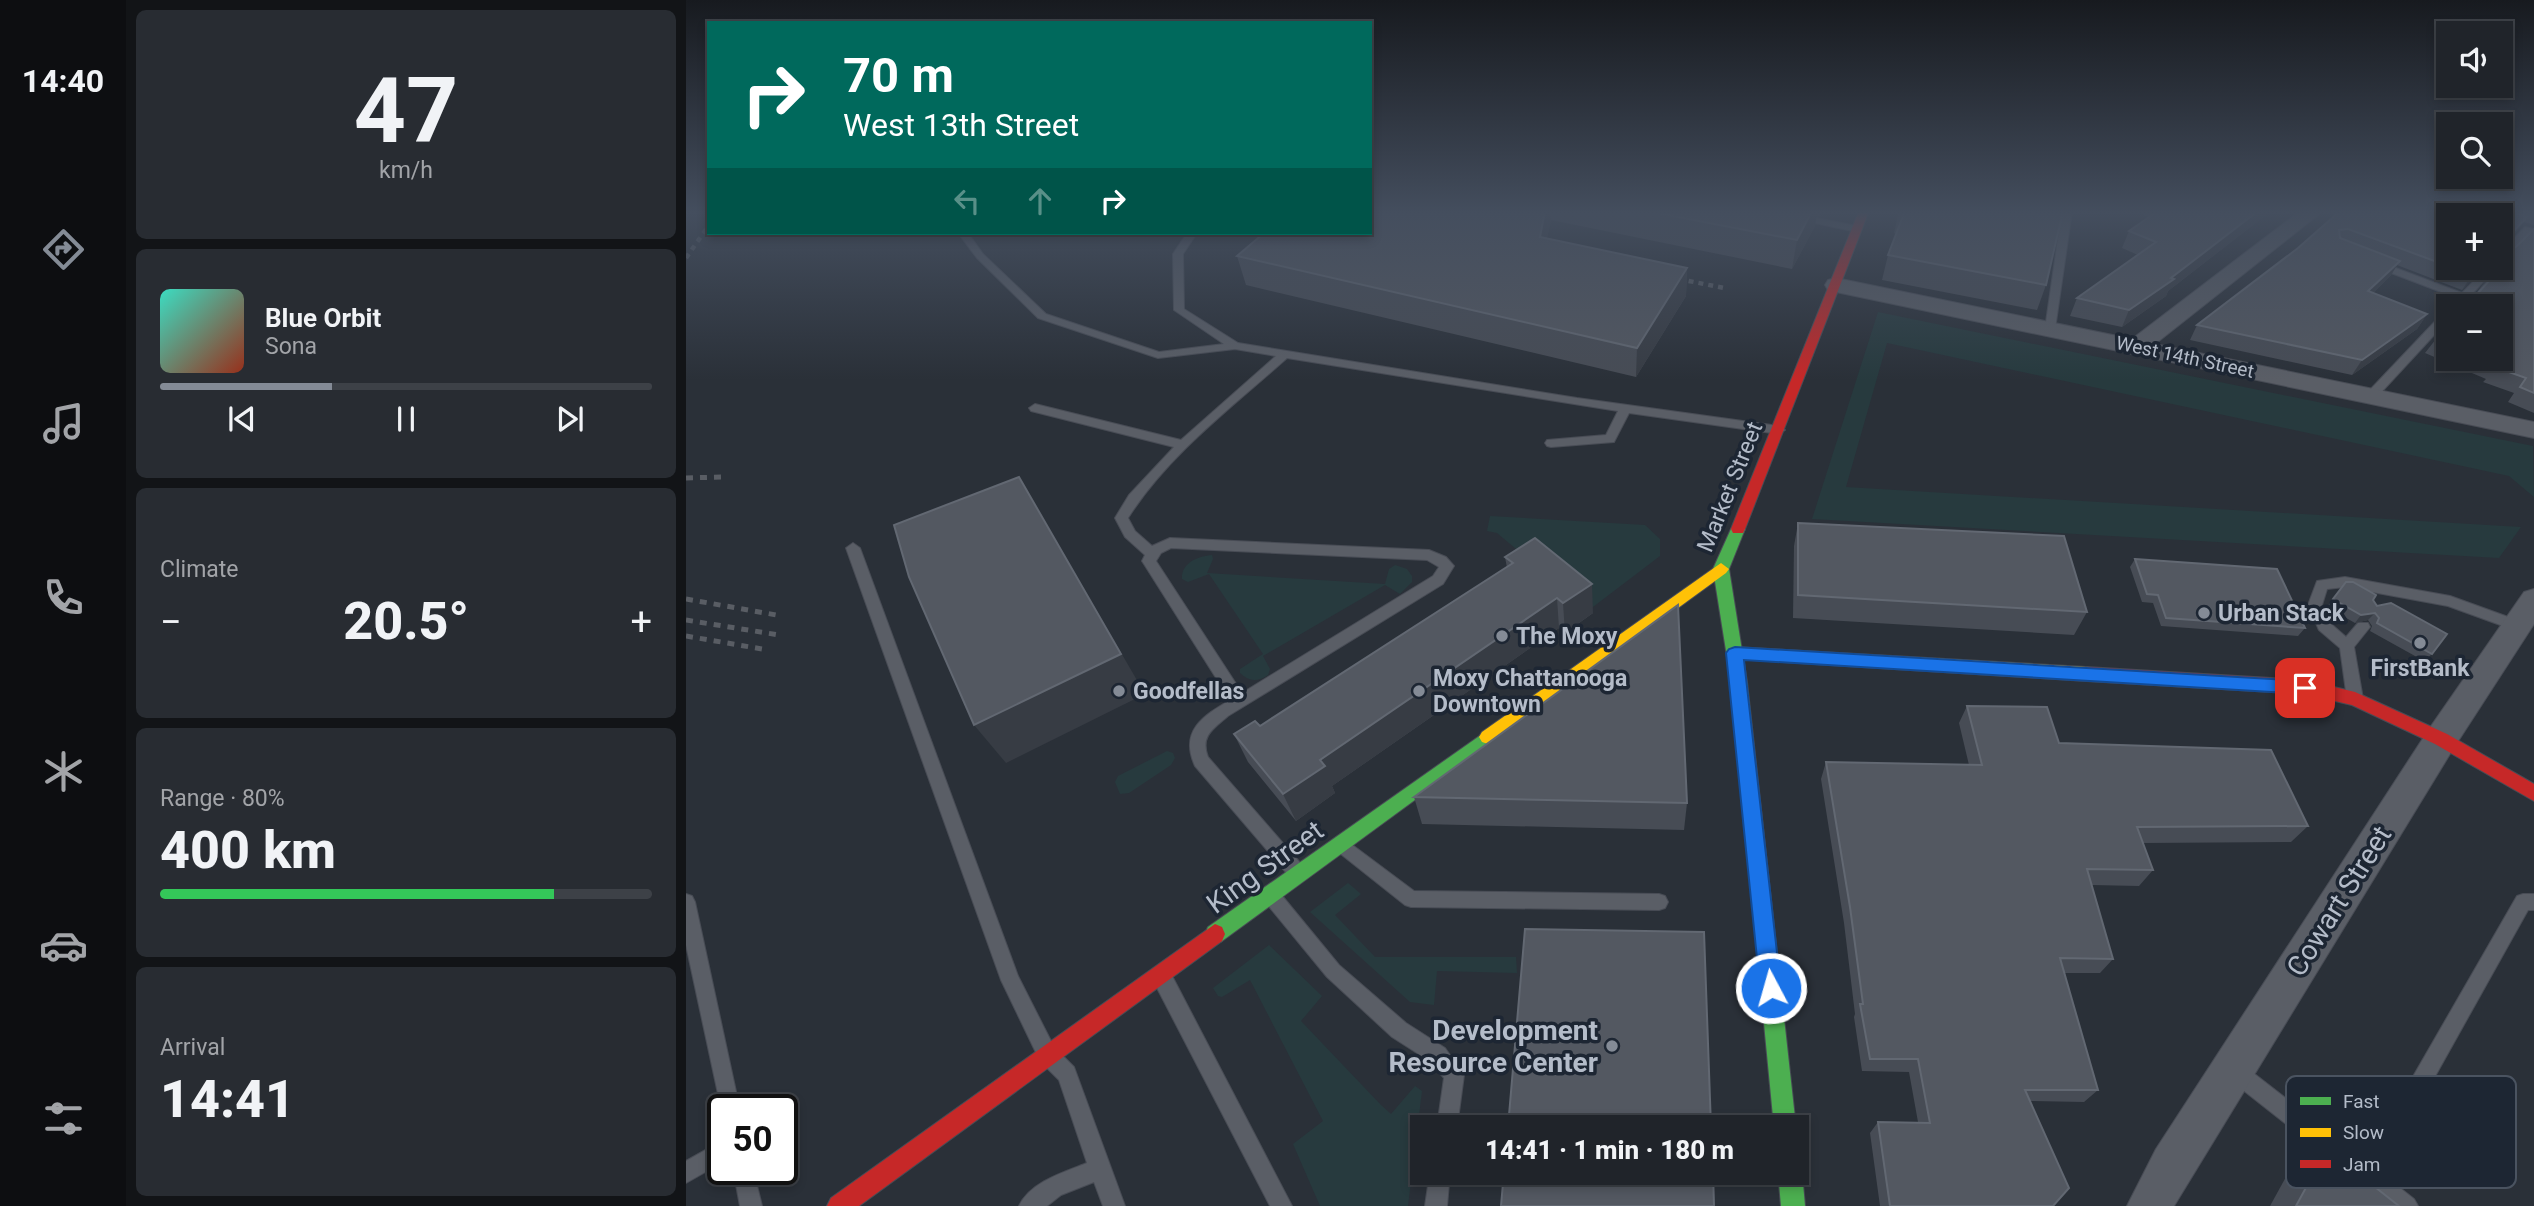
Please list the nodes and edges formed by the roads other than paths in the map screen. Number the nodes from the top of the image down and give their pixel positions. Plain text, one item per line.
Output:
1 (992, 267) edge
2 (1178, 267) edge
3 (1843, 267) edge
4 (2059, 267) edge
5 (2240, 267) edge
6 (2386, 267) edge
7 (2480, 280) edge
8 (1836, 285) junction
9 (2456, 294) edge
10 (2467, 294) edge
11 (2436, 327) edge
12 (2050, 329) junction
13 (1235, 346) junction
14 (2136, 347) junction
15 (1285, 354) junction
16 (2371, 396) junction
17 (1035, 408) dead end
18 (1626, 408) junction
19 (1779, 430) junction
20 (2534, 430) edge
21 (1551, 443) dead end
22 (1183, 445) junction
23 (853, 548) dead end
24 (1151, 553) junction
25 (1721, 569) junction
26 (2388, 592) junction
27 (2534, 600) edge
28 (2376, 607) edge
29 (2517, 626) junction
30 (2362, 627) dead end
31 (2347, 646) junction
32 (1735, 653) junction
33 (2355, 699) junction
34 (1240, 702) junction
35 (2441, 739) junction
36 (2534, 793) edge
37 (1340, 844) junction
38 (1299, 874) junction
39 (1270, 895) junction
40 (686, 902) edge
41 (1660, 902) dead end
42 (2534, 902) edge
43 (1161, 974) junction
44 (1047, 1054) junction
45 (2232, 1069) junction
46 (2425, 1076) edge
47 (727, 1094) edge
48 (2286, 1111) edge
49 (1449, 1115) edge
50 (1784, 1115) edge
51 (707, 1160) edge
52 (1099, 1169) junction
53 (686, 1173) edge
54 (746, 1185) edge
55 (1438, 1185) edge
56 (1792, 1185) edge
57 (2384, 1188) edge
58 (751, 1206) edge
59 (839, 1206) edge
60 (1030, 1206) edge
61 (1114, 1206) edge
62 (1281, 1206) edge
63 (1436, 1206) edge
64 (1794, 1206) edge
65 (2150, 1206) edge
66 (2407, 1206) edge

1 - 13 lane
2 - 13 lane
3 - 8 street, Market Street
4 - 12 lane
5 - 14 street
6 - 9 lane
7 - 10 lane
8 - 12 street, West 14th Street
8 - 19 street, Market Street
11 - 16 lane
12 - 14 street, West 14th Street
13 - 15 lane
14 - 16 street, West 14th Street
15 - 18 lane
15 - 22 lane
16 - 20 street, West 14th Street
17 - 22 lane
18 - 19 lane
18 - 21 lane
19 - 25 street, Market Street
22 - 24 lane
23 - 44 lane
24 - 34 lane
24 - 34 lane
25 - 32 street, Market Street
25 - 37 street, King Street
26 - 28 lane
26 - 29 lane
26 - 31 lane
27 - 29 street, Cowart Street
29 - 35 street, Cowart Street
30 - 31 lane
31 - 33 lane
32 - 33 street
32 - 50 street, Market Street
33 - 35 street
34 - 38 lane
35 - 36 street
35 - 45 street, Cowart Street
37 - 38 street, King Street
37 - 41 lane
38 - 39 street, King Street
39 - 43 street, King Street
39 - 49 lane
40 - 47 lane
42 - 46 lane
43 - 44 street, King Street
43 - 62 lane
44 - 52 lane
44 - 59 street, King Street
45 - 48 lane
45 - 65 street, Cowart Street
51 - 53 lane
52 - 60 lane
52 - 61 lane
54 - 58 lane
55 - 63 lane
56 - 64 street
57 - 66 lane

